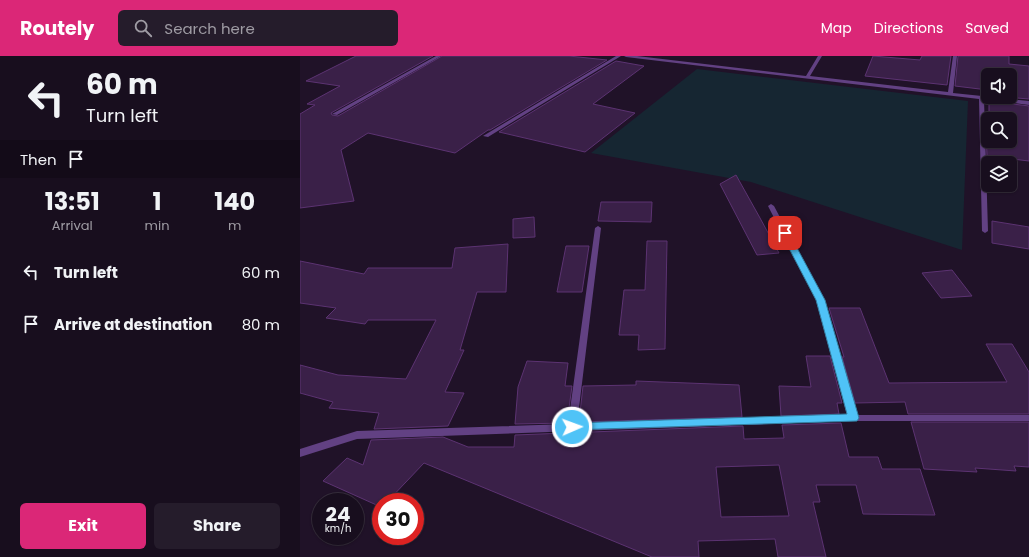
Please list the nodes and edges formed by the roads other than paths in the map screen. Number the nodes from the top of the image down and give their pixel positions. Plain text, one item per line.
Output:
1 (439, 56) edge
2 (619, 56) edge
3 (626, 56) edge
4 (820, 56) edge
5 (954, 56) edge
6 (807, 77) junction
7 (950, 94) junction
8 (981, 97) edge
9 (1017, 102) edge
10 (1029, 103) edge
11 (981, 104) edge
12 (335, 114) dead end
13 (486, 136) dead end
14 (771, 206) dead end
15 (598, 228) dead end
16 (985, 231) dead end
17 (853, 418) junction
18 (1029, 418) edge
19 (572, 427) junction
20 (300, 453) edge

1 - 12 street
2 - 13 street
3 - 6 street
4 - 6 street
5 - 7 street
6 - 7 street
7 - 8 street
9 - 10 street
11 - 16 street
14 - 17 street
15 - 19 street
17 - 18 street
17 - 19 street
19 - 20 street

